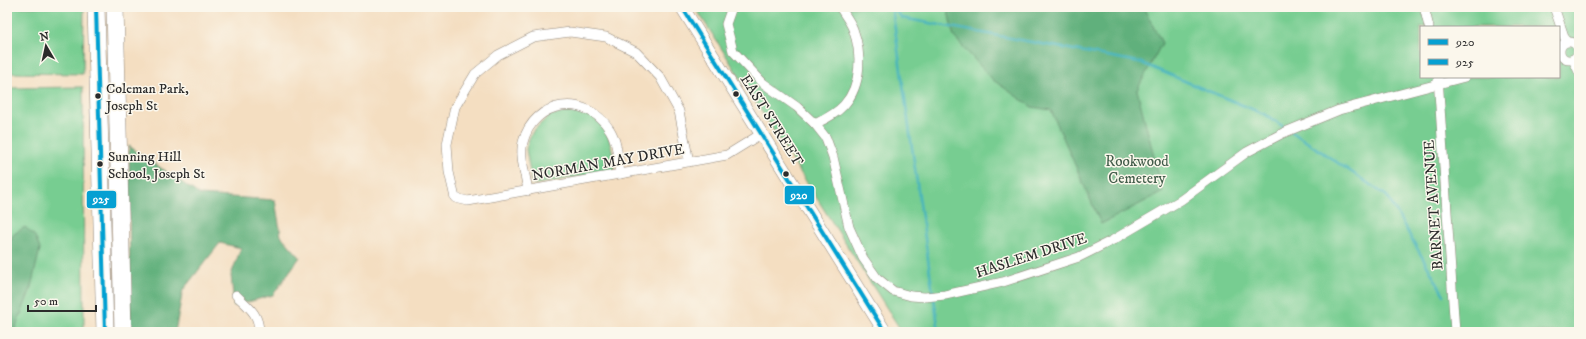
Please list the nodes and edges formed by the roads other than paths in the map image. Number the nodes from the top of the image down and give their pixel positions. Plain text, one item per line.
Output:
1 (96, 7) edge
2 (115, 7) edge
3 (682, 7) edge
4 (732, 7) edge
5 (840, 7) edge
6 (1424, 7) edge
7 (1554, 7) edge
8 (1429, 26) edge
9 (1566, 42) junction
10 (1560, 49) edge
11 (1560, 53) edge
12 (1577, 54) edge
13 (1579, 72) edge
14 (1458, 78) edge
15 (1439, 81) edge
16 (815, 124) junction
17 (761, 134) junction
18 (689, 162) junction
19 (620, 174) junction
20 (528, 191) junction
21 (236, 295) dead end
22 (105, 332) edge
23 (123, 332) edge
24 (259, 332) edge
25 (885, 332) edge
26 (1455, 332) edge

1 - 22 highway
2 - 23 highway
3 - 17 main road, EAST STREET
4 - 16 street, HASLEM DRIVE
5 - 16 street
6 - 8 street
7 - 9 street
9 - 10 street
9 - 12 street
11 - 12 street
12 - 13 street
14 - 15 street, HASLEM DRIVE
15 - 16 street, HASLEM DRIVE
15 - 26 street, BARNET AVENUE
17 - 18 street, NORMAN MAY DRIVE
17 - 25 main road, EAST STREET
18 - 19 street, NORMAN MAY DRIVE
18 - 20 street, NORMAN MAY DRIVE
19 - 20 street, NORMAN MAY DRIVE
19 - 20 street
21 - 24 street

